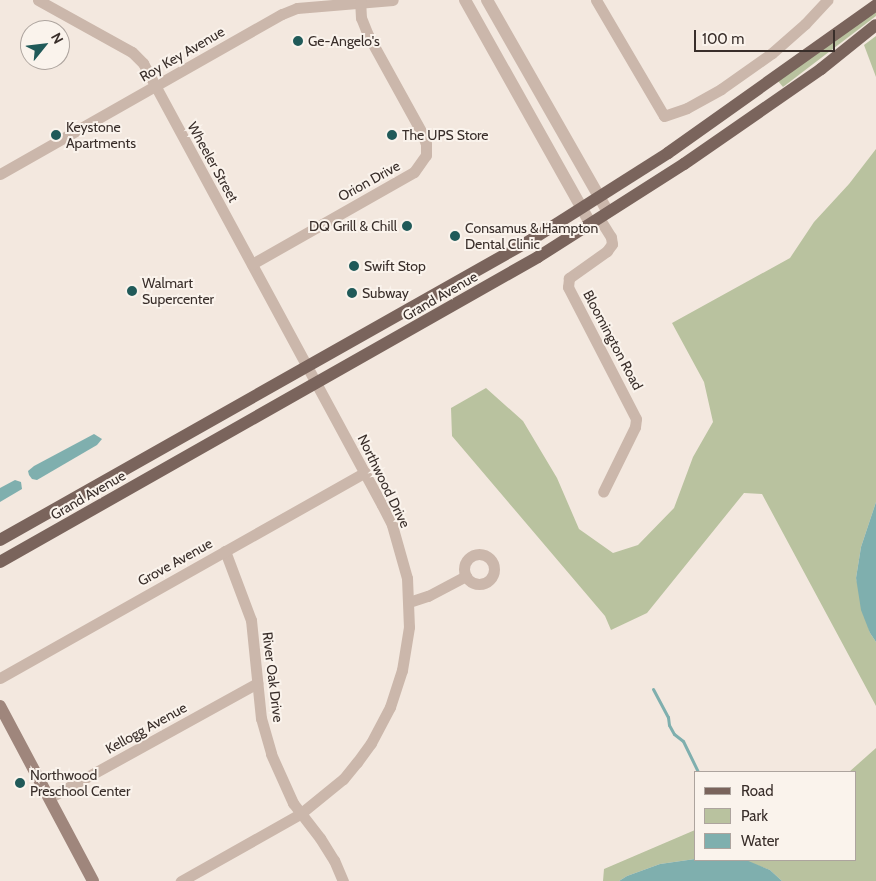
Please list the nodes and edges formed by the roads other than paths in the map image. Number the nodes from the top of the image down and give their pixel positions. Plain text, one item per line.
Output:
1 (38, 0) edge
2 (392, 0) edge
3 (465, 0) edge
4 (487, 0) edge
5 (596, 0) edge
6 (827, 0) edge
7 (360, 2) edge
8 (876, 5) edge
9 (876, 25) edge
10 (155, 87) junction
11 (0, 174) edge
12 (599, 197) junction
13 (582, 208) junction
14 (599, 218) junction
15 (252, 264) junction
16 (307, 366) junction
17 (316, 382) junction
18 (365, 472) junction
19 (603, 492) dead end
20 (0, 540) edge
21 (225, 551) junction
22 (0, 562) edge
23 (466, 576) dead end
24 (409, 602) junction
25 (0, 678) edge
26 (257, 683) junction
27 (0, 706) edge
28 (49, 798) junction
29 (300, 814) junction
30 (94, 881) edge
31 (181, 881) edge
32 (343, 881) edge

1 - 10 street, Wheeler Street
2 - 7 street, Roy Key Avenue
3 - 13 street, Bloomington Road
4 - 12 street, Bloomington Road
5 - 6 street
7 - 10 street, Roy Key Avenue
7 - 15 street, Orion Drive
8 - 12 main road, Grand Avenue
9 - 14 main road, Grand Avenue
10 - 11 street, Roy Key Avenue
10 - 15 street, Wheeler Street
12 - 13 main road, Grand Avenue
12 - 14 street, Bloomington Road
13 - 14 street, Bloomington Road
13 - 16 main road, Grand Avenue
14 - 17 main road, Grand Avenue
14 - 19 street, Bloomington Road
15 - 16 street, Wheeler Street
16 - 17 street, Wheeler Street
16 - 20 main road, Grand Avenue
17 - 18 street, Northwood Drive
17 - 22 main road, Grand Avenue
18 - 21 street, Grove Avenue
18 - 24 street, Northwood Drive
21 - 25 street, Grove Avenue
21 - 26 street, River Oak Drive
23 - 24 street
24 - 29 street, Northwood Drive
26 - 28 street, Kellogg Avenue
26 - 29 street, River Oak Drive
27 - 28 main road
28 - 30 main road
29 - 31 street, Northwood Drive
29 - 32 street, River Oak Drive

